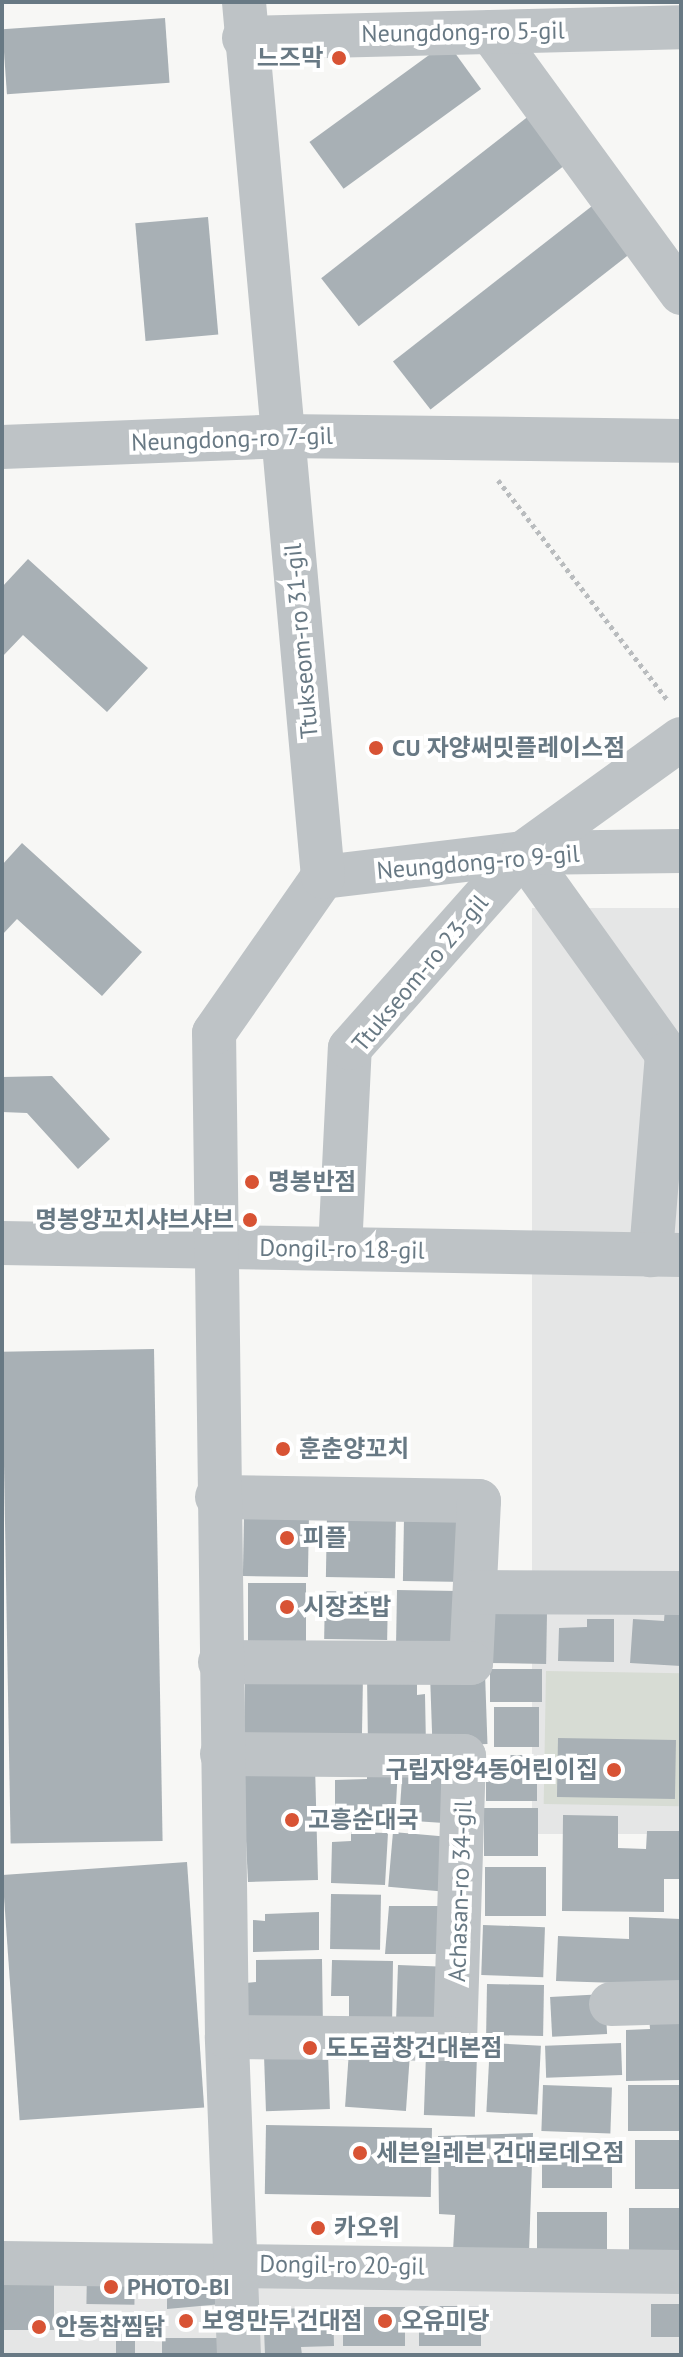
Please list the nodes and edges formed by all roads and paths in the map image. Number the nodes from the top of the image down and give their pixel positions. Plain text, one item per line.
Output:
1 (244, 20) edge
2 (678, 30) edge
3 (491, 32) junction
4 (681, 293) edge
5 (463, 434) junction
6 (282, 436) junction
7 (681, 441) edge
8 (2, 447) edge
9 (676, 722) edge
10 (681, 851) edge
11 (523, 853) junction
12 (323, 877) junction
13 (2, 1243) edge
14 (213, 1247) junction
15 (340, 1249) junction
16 (666, 1255) edge
17 (217, 1497) junction
18 (475, 1592) junction
19 (681, 1593) edge
20 (220, 1662) junction
21 (222, 1754) junction
22 (681, 2002) edge
23 (611, 2004) dead end
24 (227, 2037) junction
25 (2, 2263) edge
26 (233, 2263) junction
27 (681, 2272) edge
28 (239, 2355) edge

1 - 3 street, Neungdong-ro 5-gil
1 - 6 street, Ttukseom-ro 31-gil
2 - 3 street, Neungdong-ro 5-gil
3 - 4 street
5 - 6 street, Neungdong-ro 7-gil
5 - 7 street, Neungdong-ro 7-gil
5 - 9 path
6 - 8 street, Neungdong-ro 7-gil
6 - 12 street, Ttukseom-ro 31-gil
9 - 11 street, Ttukseom-ro 23-gil
10 - 11 street, Neungdong-ro 9-gil
11 - 12 street, Neungdong-ro 9-gil
11 - 15 street, Ttukseom-ro 23-gil
11 - 16 street
12 - 14 street
13 - 14 street, Dongil-ro 18-gil
14 - 15 street, Dongil-ro 18-gil
14 - 17 street
15 - 16 street, Dongil-ro 18-gil
17 - 18 street
17 - 20 street
18 - 19 street
18 - 20 street
20 - 21 street
21 - 24 street
21 - 24 street, Achasan-ro 34-gil
22 - 23 street
24 - 26 street
25 - 26 street, Dongil-ro 20-gil
26 - 27 street, Dongil-ro 20-gil
26 - 28 street

